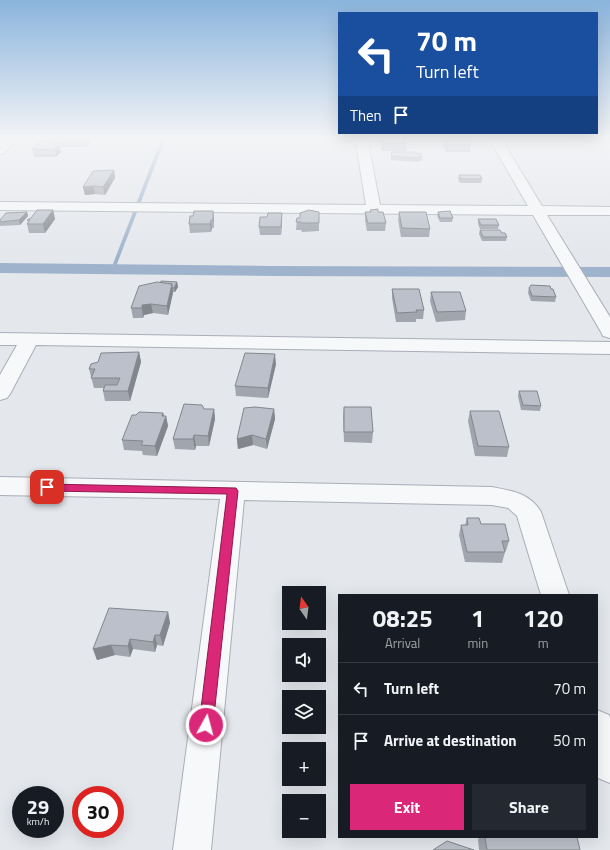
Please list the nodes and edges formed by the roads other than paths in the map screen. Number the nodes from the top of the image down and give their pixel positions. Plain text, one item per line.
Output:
1 (368, 177) edge
2 (517, 177) edge
3 (0, 206) edge
4 (374, 209) junction
5 (536, 210) junction
6 (610, 211) edge
7 (610, 332) edge
8 (0, 339) edge
9 (29, 340) junction
10 (610, 348) edge
11 (0, 394) edge
12 (0, 486) edge
13 (233, 491) junction
14 (555, 594) edge
15 (598, 729) edge
16 (610, 766) edge
17 (192, 850) edge

1 - 4 street
2 - 5 street
3 - 4 street
4 - 5 street
5 - 6 street
5 - 7 street
8 - 9 street
9 - 10 street
9 - 11 street
12 - 13 street
13 - 14 street
13 - 17 street
15 - 16 street

